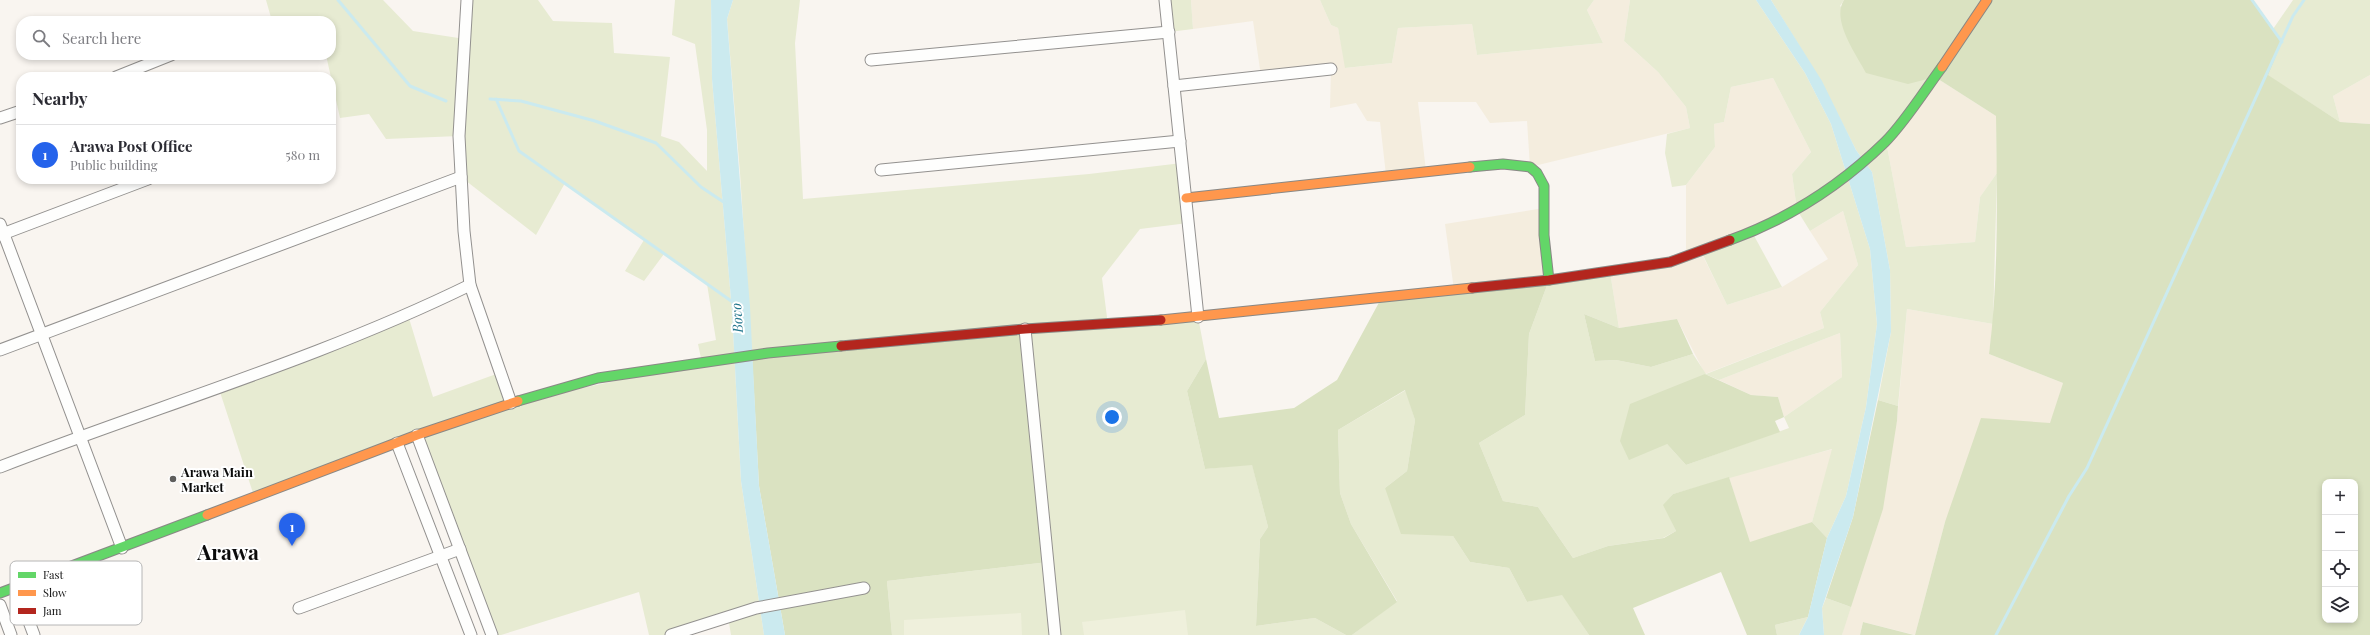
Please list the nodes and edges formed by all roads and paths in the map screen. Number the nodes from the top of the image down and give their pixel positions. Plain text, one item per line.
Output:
1 (467, 0) edge
2 (1165, 0) edge
3 (1987, 0) edge
4 (1168, 32) junction
5 (158, 60) edge
6 (871, 60) dead end
7 (1331, 69) dead end
8 (128, 72) edge
9 (1174, 86) junction
10 (16, 113) edge
11 (0, 118) edge
12 (1180, 141) junction
13 (881, 170) dead end
14 (461, 177) junction
15 (134, 184) edge
16 (1186, 198) junction
17 (1, 231) edge
18 (1549, 280) junction
19 (470, 285) junction
20 (1198, 317) junction
21 (1025, 329) junction
22 (42, 335) junction
23 (0, 350) edge
24 (511, 403) junction
25 (417, 435) junction
26 (80, 436) junction
27 (397, 443) junction
28 (0, 467) edge
29 (122, 548) junction
30 (460, 549) junction
31 (440, 555) junction
32 (87, 561) edge
33 (864, 588) dead end
34 (10, 590) edge
35 (0, 594) edge
36 (0, 605) edge
37 (299, 608) dead end
38 (30, 625) edge
39 (11, 635) edge
40 (34, 635) edge
41 (471, 635) edge
42 (492, 635) edge
43 (671, 635) edge
44 (1055, 635) edge

1 - 14 street
2 - 4 street
3 - 18 street
4 - 6 street
4 - 9 street
5 - 8 street
7 - 9 street
9 - 12 street
10 - 11 street
12 - 13 street
12 - 16 street
14 - 19 street
14 - 22 street
15 - 17 street
16 - 18 street
16 - 20 street
17 - 22 street
18 - 20 street
19 - 24 street
19 - 26 street
20 - 21 street
21 - 24 street
21 - 44 street
22 - 23 street
22 - 26 street
24 - 25 street
25 - 27 street
25 - 30 street
26 - 28 street
26 - 29 street
27 - 29 street
27 - 31 street
29 - 32 street
30 - 31 street
30 - 42 street
31 - 37 street
31 - 41 street
33 - 43 street
34 - 35 street
36 - 39 street
38 - 40 street

